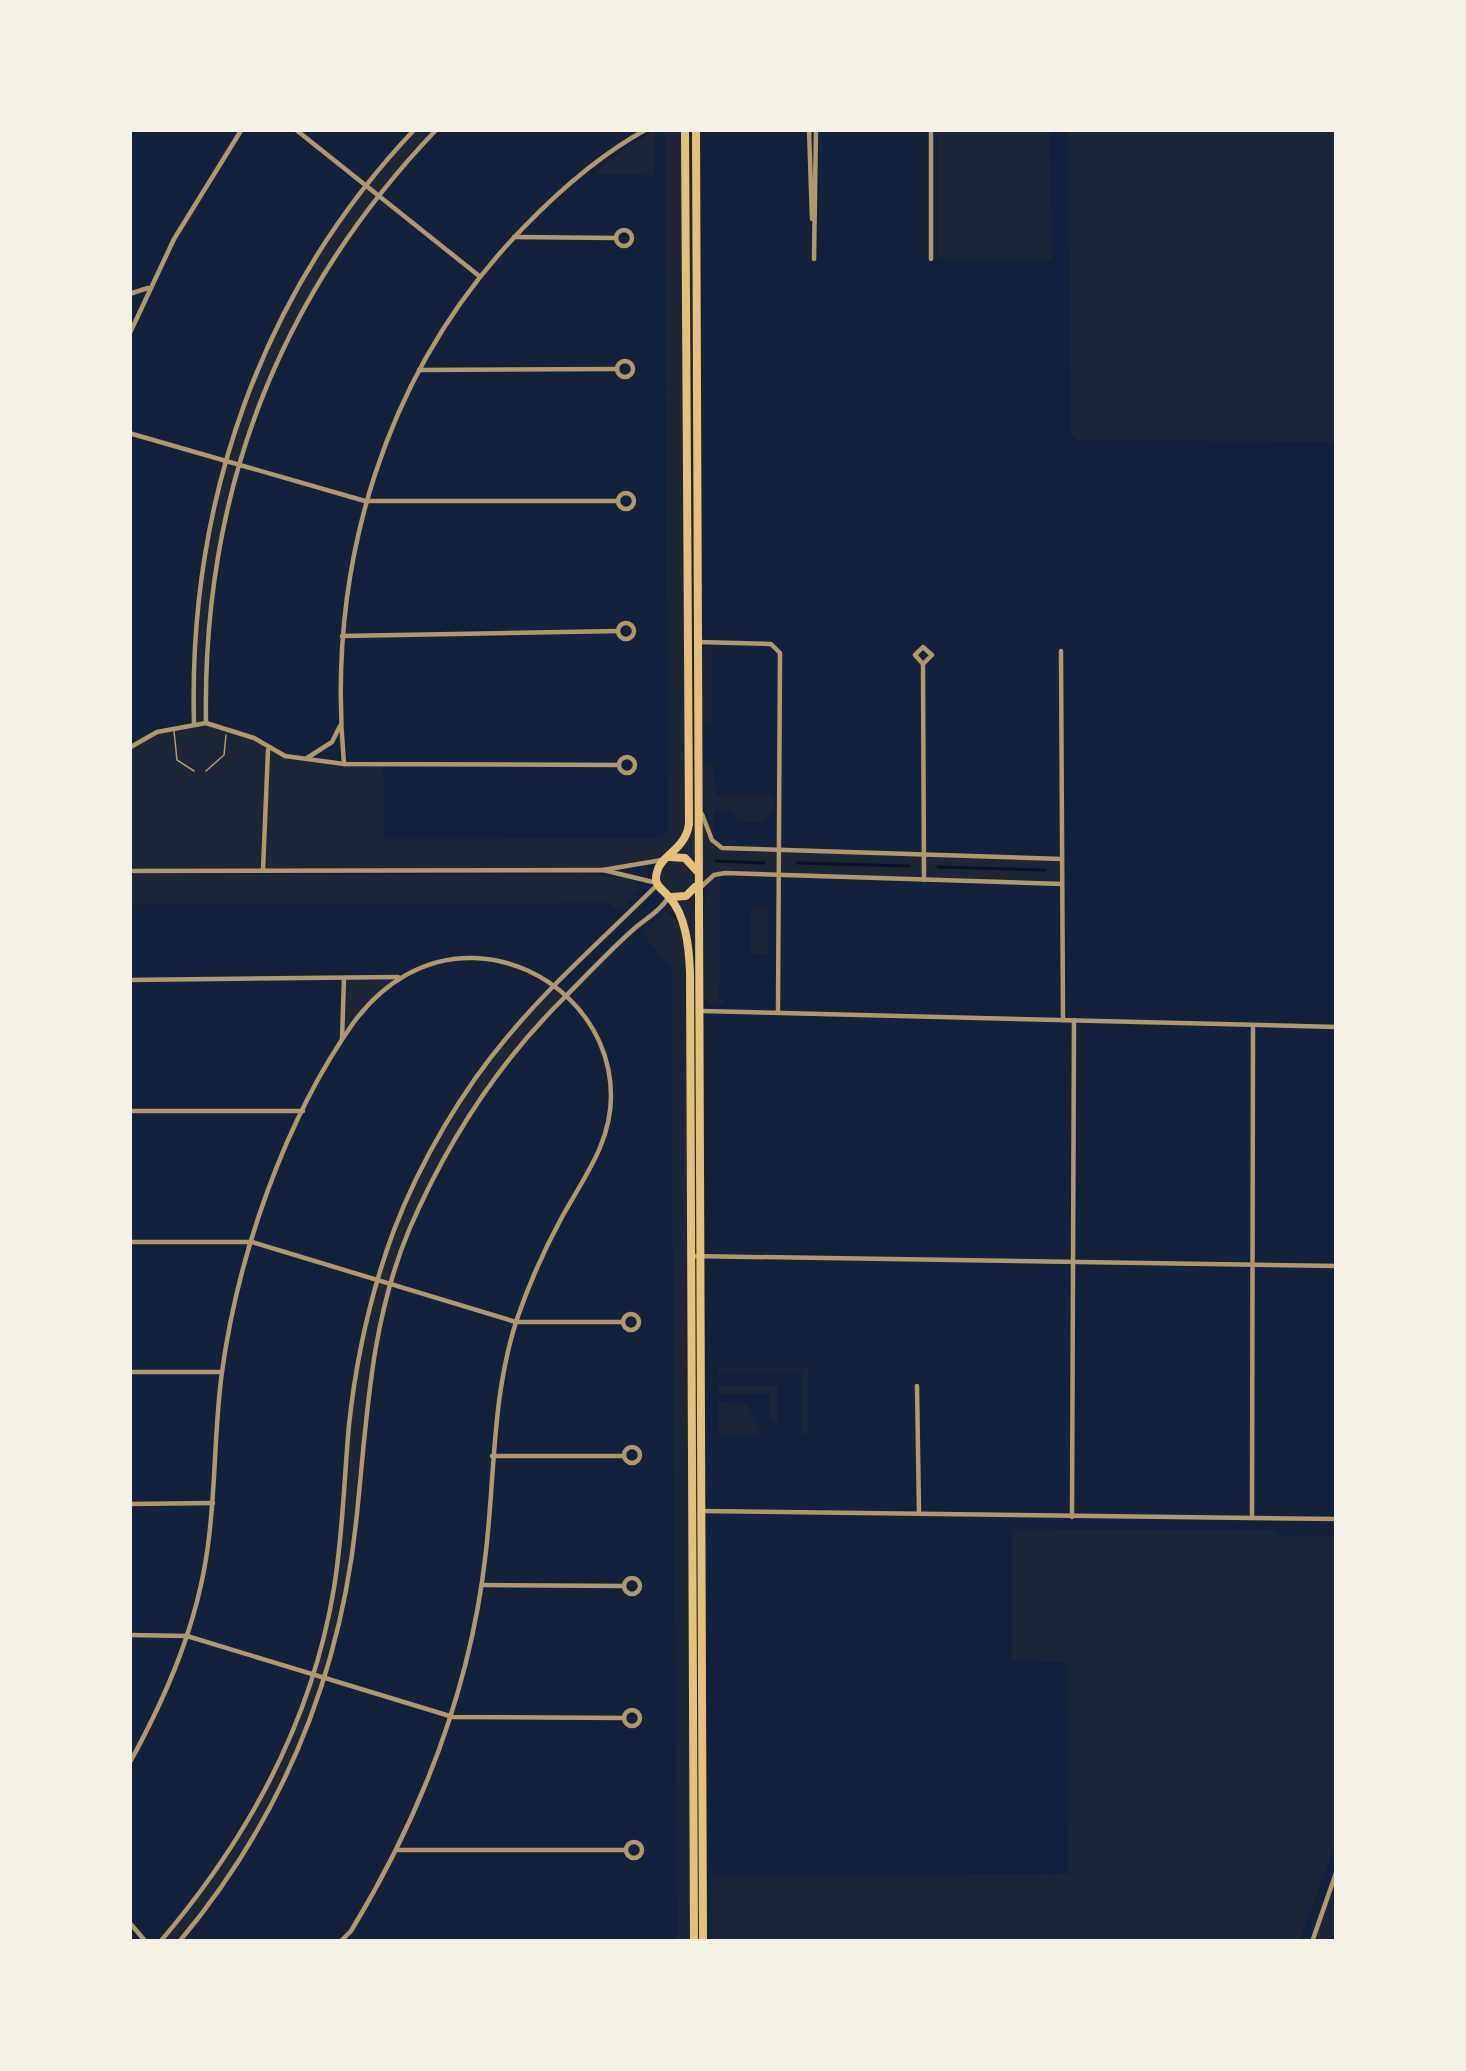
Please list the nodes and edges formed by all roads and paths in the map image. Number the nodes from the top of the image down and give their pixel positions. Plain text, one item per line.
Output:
1 (242, 129) edge
2 (295, 129) edge
3 (415, 129) edge
4 (437, 129) edge
5 (646, 129) edge
6 (685, 129) edge
7 (696, 129) edge
8 (812, 129) edge
9 (932, 129) edge
10 (365, 185) junction
11 (378, 195) junction
12 (514, 237) junction
13 (616, 238) dead end
14 (814, 259) dead end
15 (932, 259) dead end
16 (481, 276) junction
17 (148, 288) junction
18 (129, 294) edge
19 (692, 308) junction
20 (129, 335) edge
21 (617, 369) dead end
22 (419, 370) junction
23 (129, 433) edge
24 (224, 461) junction
25 (238, 466) junction
26 (365, 501) junction
27 (618, 501) dead end
28 (198, 590) junction
29 (212, 590) junction
30 (618, 631) dead end
31 (341, 636) junction
32 (698, 642) junction
33 (1060, 651) dead end
34 (923, 664) dead end
35 (194, 723) junction
36 (206, 723) junction
37 (340, 726) junction
38 (174, 727) junction
39 (226, 728) junction
40 (129, 748) edge
41 (268, 748) junction
42 (301, 759) junction
43 (344, 764) junction
44 (619, 765) dead end
45 (194, 770) dead end
46 (206, 771) dead end
47 (699, 803) junction
48 (779, 850) junction
49 (924, 855) junction
50 (667, 858) junction
51 (1062, 859) junction
52 (263, 870) junction
53 (603, 870) junction
54 (129, 871) edge
55 (778, 875) junction
56 (698, 877) junction
57 (924, 880) junction
58 (657, 884) junction
59 (1062, 884) junction
60 (697, 892) junction
61 (686, 896) junction
62 (670, 897) junction
63 (398, 977) junction
64 (344, 979) junction
65 (129, 980) edge
66 (556, 986) junction
67 (568, 994) junction
68 (695, 1010) junction
69 (778, 1012) junction
70 (1063, 1020) junction
71 (1074, 1020) junction
72 (1253, 1025) junction
73 (1337, 1027) edge
74 (342, 1042) junction
75 (129, 1111) edge
76 (304, 1111) junction
77 (449, 1122) junction
78 (460, 1130) junction
79 (129, 1242) edge
80 (252, 1242) junction
81 (696, 1256) junction
82 (1073, 1264) junction
83 (1252, 1265) junction
84 (1337, 1266) edge
85 (379, 1280) junction
86 (392, 1285) junction
87 (516, 1322) junction
88 (622, 1322) dead end
89 (129, 1372) edge
90 (222, 1372) junction
91 (917, 1386) dead end
92 (492, 1456) junction
93 (624, 1456) dead end
94 (213, 1503) junction
95 (129, 1504) edge
96 (697, 1511) junction
97 (920, 1514) junction
98 (1072, 1517) junction
99 (1252, 1518) junction
100 (1337, 1519) edge
101 (482, 1585) junction
102 (624, 1586) dead end
103 (129, 1635) edge
104 (188, 1636) junction
105 (313, 1676) junction
106 (326, 1681) junction
107 (453, 1717) junction
108 (624, 1718) dead end
109 (129, 1764) edge
110 (243, 1832) junction
111 (254, 1839) junction
112 (398, 1850) junction
113 (626, 1850) dead end
114 (1337, 1870) edge
115 (129, 1922) edge
116 (351, 1931) junction
117 (146, 1942) edge
118 (160, 1942) edge
119 (179, 1942) edge
120 (340, 1942) edge
121 (351, 1942) edge
122 (699, 1942) edge
123 (1312, 1942) edge

1 - 17 street
2 - 10 street
3 - 10 street
4 - 11 street
5 - 12 street
6 - 19 main road
7 - 19 main road
8 - 14 street
9 - 15 street
10 - 11 street
10 - 24 street
11 - 16 street
11 - 25 street
12 - 13 street
12 - 16 street
16 - 22 street
17 - 18 street
17 - 20 street
19 - 32 main road
19 - 50 main road
21 - 22 street
22 - 26 street
23 - 24 street
24 - 25 street
24 - 28 street
25 - 26 street
25 - 29 street
26 - 27 street
26 - 31 street
28 - 29 street
28 - 35 street
29 - 36 street
30 - 31 street
31 - 37 street
32 - 47 main road
32 - 48 street
33 - 51 street
34 - 49 street
35 - 36 street
35 - 38 street
36 - 39 street
37 - 42 street
37 - 43 street
38 - 40 street
38 - 45 lane
39 - 41 street
39 - 46 lane
41 - 42 street
41 - 52 street
42 - 43 street
43 - 44 street
47 - 48 street
47 - 56 main road
48 - 49 street
48 - 55 street
49 - 51 street
49 - 57 street
50 - 53 street
50 - 56 main road
50 - 58 main road
51 - 59 street
52 - 53 street
52 - 54 street
53 - 58 street
55 - 57 street
55 - 60 street
55 - 69 street
56 - 60 main road
56 - 61 main road
57 - 59 street
58 - 62 main road
58 - 66 street
59 - 70 street
60 - 61 street
60 - 68 main road
61 - 62 main road
62 - 67 street
62 - 68 main road
63 - 64 street
63 - 66 street
63 - 74 street
64 - 65 street
64 - 74 street
66 - 67 street
66 - 77 street
67 - 78 street
67 - 87 street
68 - 69 street
68 - 81 main road
69 - 70 street
70 - 71 street
71 - 72 street
71 - 82 street
72 - 73 street
72 - 83 street
74 - 76 street
75 - 76 street
76 - 80 street
77 - 78 street
77 - 85 street
78 - 86 street
79 - 80 street
80 - 85 street
80 - 90 street
81 - 82 street
81 - 96 main road
82 - 83 street
82 - 98 street
83 - 84 street
83 - 99 street
85 - 86 street
85 - 105 street
86 - 87 street
86 - 106 street
87 - 88 street
87 - 92 street
89 - 90 street
90 - 94 street
91 - 97 street
92 - 93 street
92 - 101 street
94 - 95 street
94 - 104 street
96 - 97 street
96 - 122 main road
97 - 98 street
98 - 99 street
99 - 100 street
101 - 102 street
101 - 107 street
103 - 104 street
104 - 105 street
104 - 109 street
105 - 106 street
105 - 110 street
106 - 107 street
106 - 111 street
107 - 108 street
107 - 112 street
110 - 111 street
110 - 118 street
111 - 119 street
112 - 113 street
112 - 116 street
114 - 123 street
115 - 117 street
116 - 120 street
116 - 121 street

